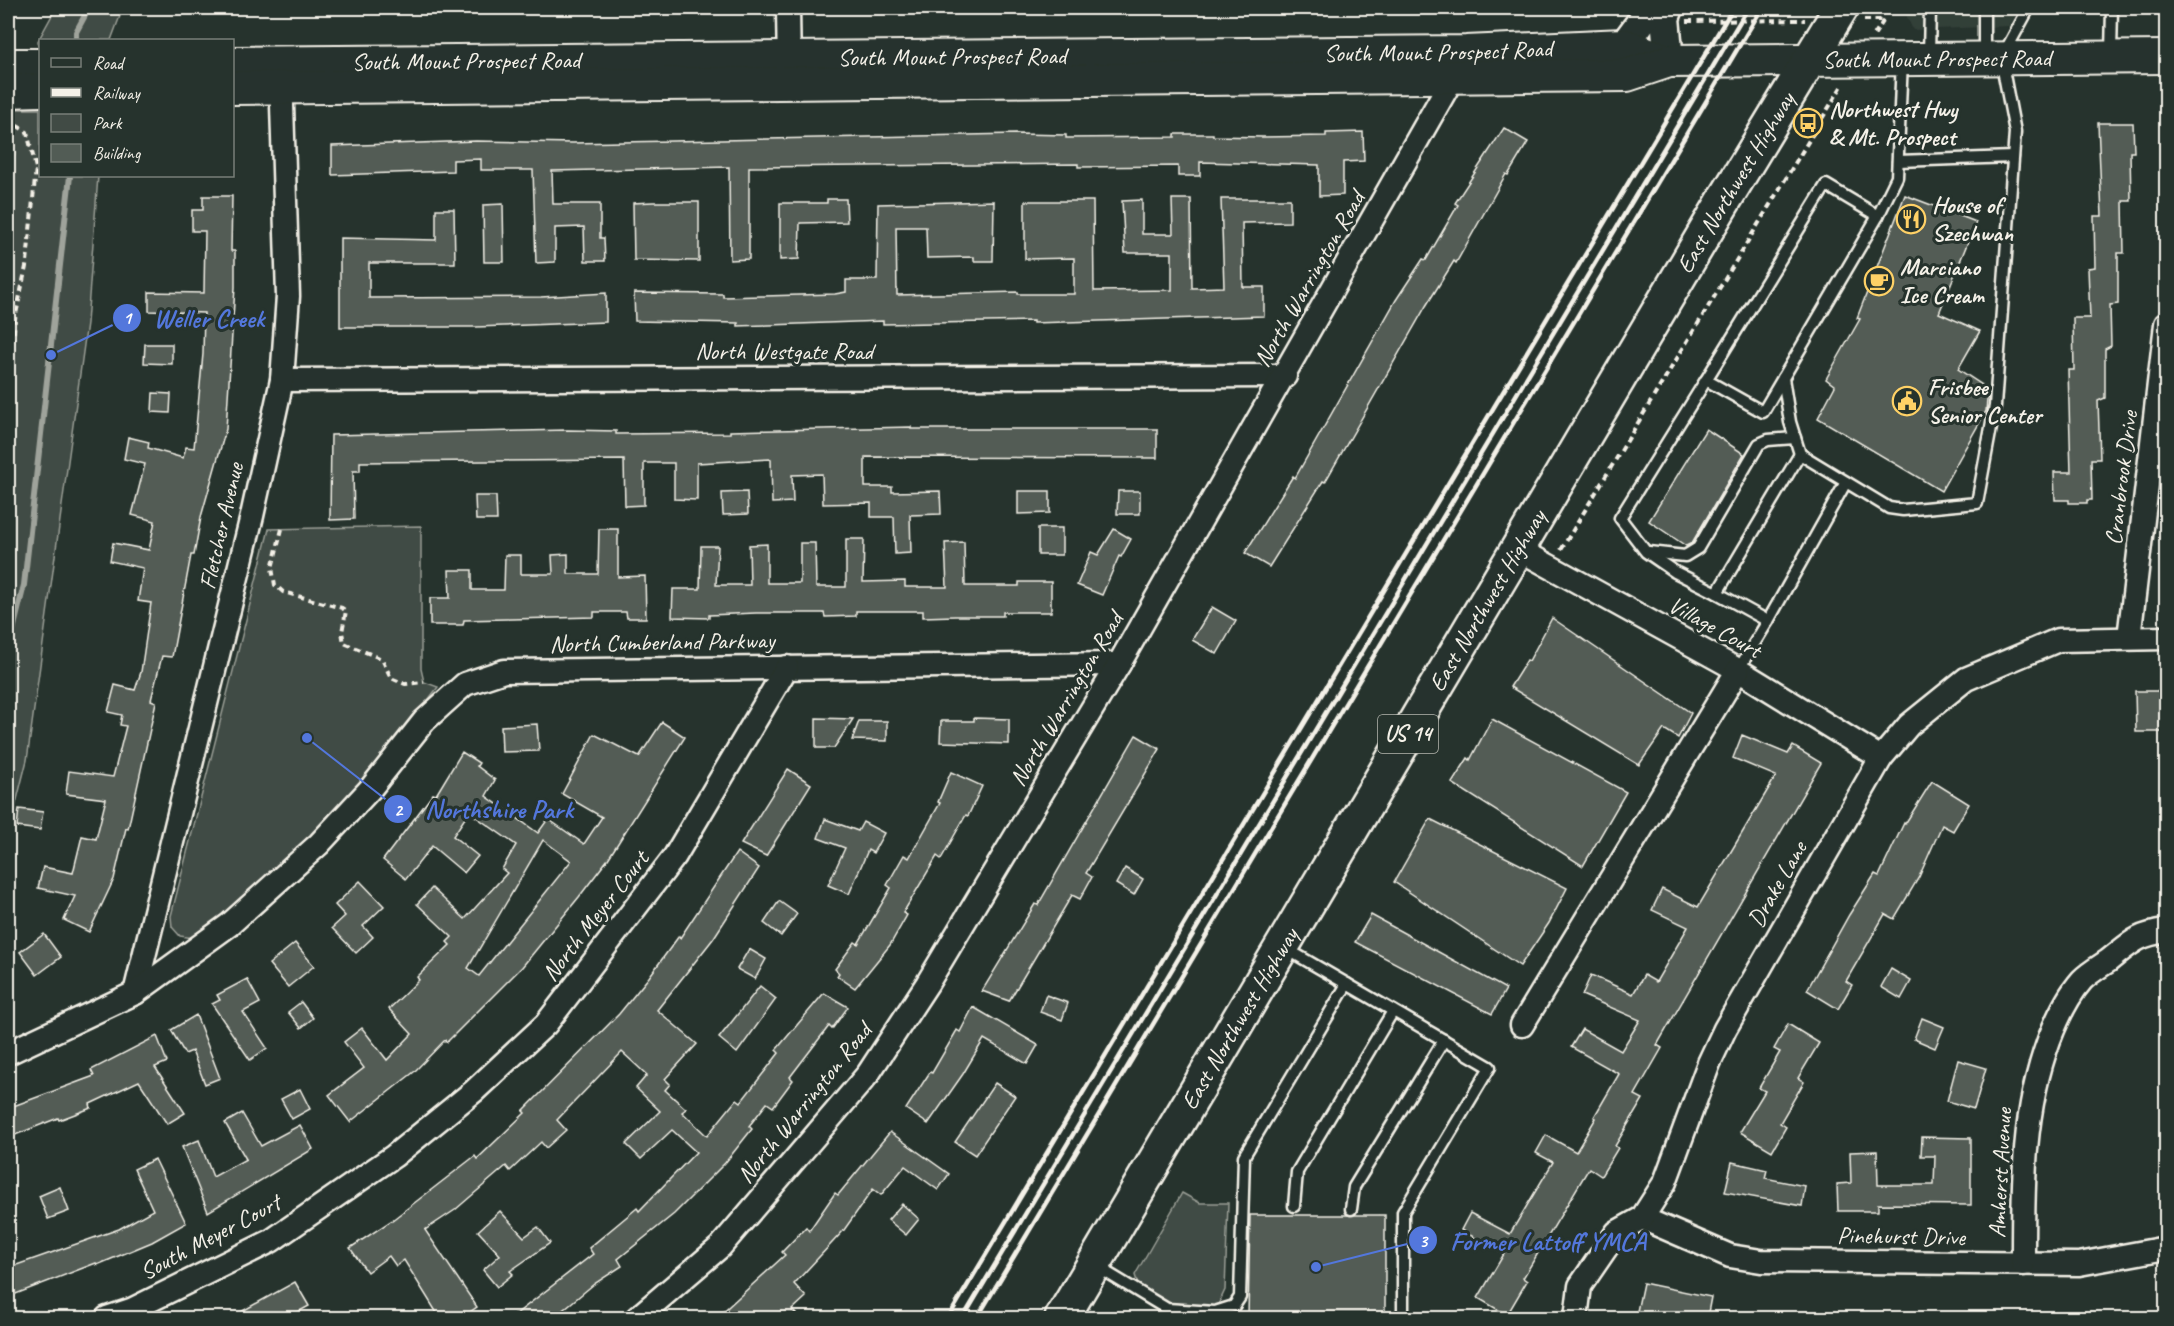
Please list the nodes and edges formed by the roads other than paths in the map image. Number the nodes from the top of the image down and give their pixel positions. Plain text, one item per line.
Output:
1 (788, 8) edge
2 (1655, 8) edge
3 (1842, 8) edge
4 (1930, 8) edge
5 (1984, 8) edge
6 (2029, 8) edge
7 (2112, 8) edge
8 (1679, 14) edge
9 (1624, 45) junction
10 (2111, 57) junction
11 (2166, 57) edge
12 (1915, 59) junction
13 (1992, 59) junction
14 (1809, 60) junction
15 (1669, 61) junction
16 (234, 63) edge
17 (8, 65) edge
18 (39, 65) edge
19 (1460, 65) junction
20 (789, 71) junction
21 (281, 74) junction
22 (234, 87) edge
23 (39, 90) edge
24 (8, 91) edge
25 (2013, 157) junction
26 (1898, 161) junction
27 (1878, 216) junction
28 (2166, 324) edge
29 (2164, 355) edge
30 (1285, 376) junction
31 (1784, 378) junction
32 (282, 380) junction
33 (1706, 380) junction
34 (1795, 438) junction
35 (1800, 454) junction
36 (1846, 482) junction
37 (1518, 549) junction
38 (1646, 552) junction
39 (1717, 593) junction
40 (1768, 621) junction
41 (2129, 638) junction
42 (2166, 638) edge
43 (1119, 664) junction
44 (787, 667) junction
45 (1738, 670) junction
46 (1881, 758) junction
47 (2166, 931) edge
48 (1282, 947) junction
49 (1347, 984) junction
50 (135, 993) junction
51 (1393, 1011) junction
52 (1522, 1025) dead end
53 (1444, 1040) junction
54 (8, 1053) edge
55 (394, 1156) joint
56 (1294, 1206) dead end
57 (1351, 1209) dead end
58 (1642, 1218) junction
59 (2166, 1248) edge
60 (2023, 1264) junction
61 (1094, 1265) junction
62 (107, 1318) edge
63 (637, 1318) edge
64 (1062, 1318) edge
65 (1404, 1318) edge
66 (1576, 1318) edge

1 - 20 street
2 - 9 street
3 - 14 main road, East Northwest Highway / US 14
4 - 12 lane
5 - 13 lane
6 - 13 lane
7 - 10 lane
8 - 15 street
9 - 15 main road, South Mount Prospect Road
9 - 19 main road, South Mount Prospect Road
10 - 11 main road, South Mount Prospect Road
10 - 13 main road, South Mount Prospect Road
12 - 13 main road, South Mount Prospect Road
12 - 14 main road, South Mount Prospect Road
12 - 26 lane
13 - 25 lane
14 - 15 main road, South Mount Prospect Road
14 - 37 main road, East Northwest Highway / US 14
15 - 19 main road, South Mount Prospect Road
16 - 21 main road, South Mount Prospect Road
17 - 18 main road
19 - 20 main road, South Mount Prospect Road
19 - 30 street, North Warrington Road
20 - 21 main road, South Mount Prospect Road
21 - 22 main road, South Mount Prospect Road
21 - 32 street, Fletcher Avenue
23 - 24 main road
25 - 26 lane
25 - 36 lane
26 - 27 lane
27 - 31 lane
27 - 33 lane
28 - 29 street, Cranbrook Drive
29 - 41 street, Cranbrook Drive
30 - 32 street, North Westgate Road
30 - 43 street, North Warrington Road
31 - 33 lane
31 - 34 lane
32 - 50 street, Fletcher Avenue
33 - 38 lane
34 - 35 lane
34 - 38 lane
35 - 36 lane
35 - 39 lane
36 - 40 lane
37 - 45 street, Village Court
37 - 48 main road, East Northwest Highway / US 14
38 - 39 lane
39 - 40 lane
40 - 45 lane
41 - 42 street, Drake Lane
41 - 46 street, Drake Lane
43 - 44 street, North Cumberland Parkway
43 - 63 street, North Warrington Road
44 - 50 street, North Cumberland Parkway
44 - 55 street, North Meyer Court
45 - 46 street, Village Court
45 - 52 street
46 - 58 street, Drake Lane
47 - 60 street, Amherst Avenue
48 - 49 lane
48 - 61 main road, East Northwest Highway / US 14
49 - 51 lane
49 - 61 lane
50 - 54 street, North Cumberland Parkway
51 - 53 lane
51 - 56 lane
53 - 57 lane
53 - 65 lane
55 - 62 street, South Meyer Court
58 - 60 street, Pinehurst Drive
58 - 66 street, Drake Lane
59 - 60 street, Pinehurst Drive
61 - 64 main road, East Northwest Highway / US 14

